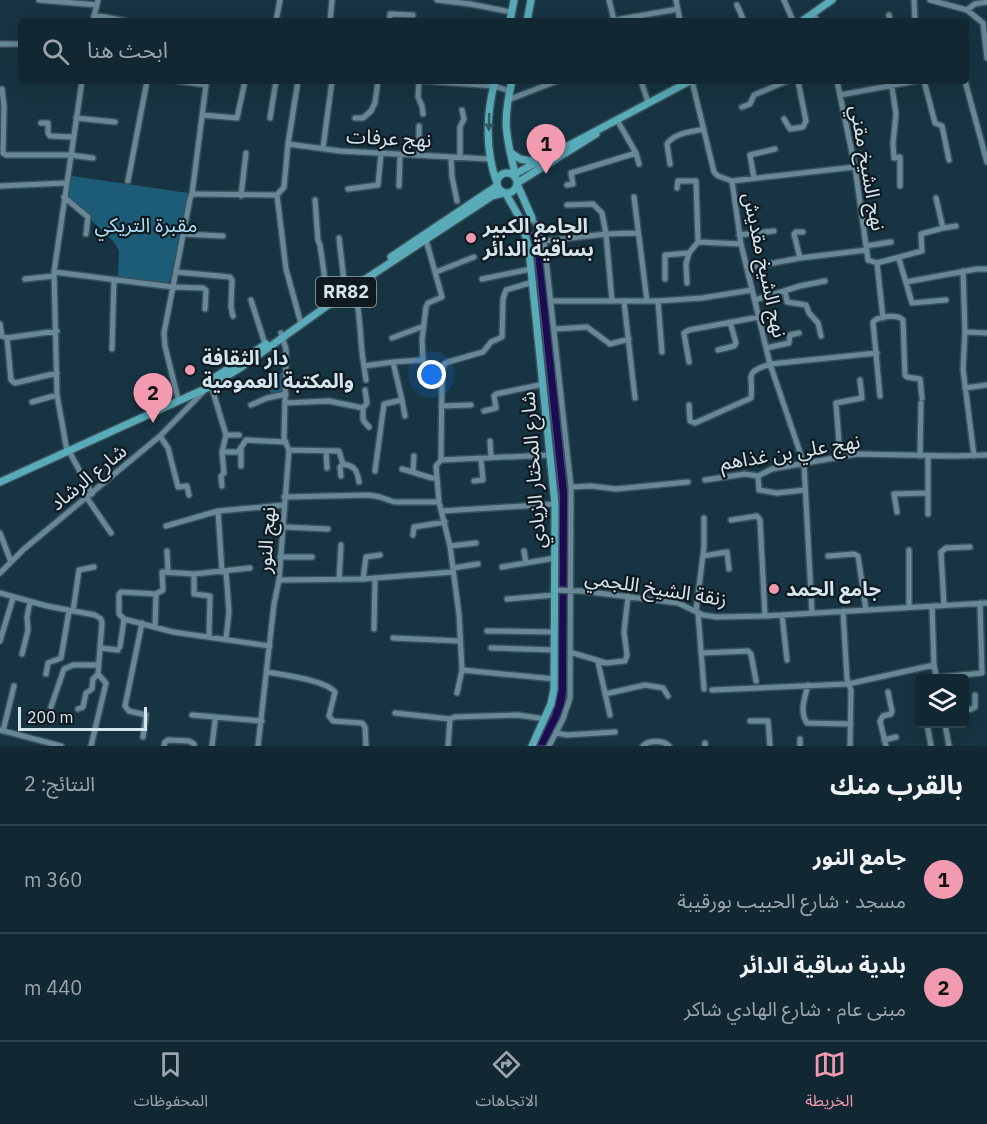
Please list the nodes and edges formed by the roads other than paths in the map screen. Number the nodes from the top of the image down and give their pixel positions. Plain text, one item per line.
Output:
1 (39, 0) edge
2 (280, 0) edge
3 (332, 0) edge
4 (436, 0) edge
5 (514, 0) edge
6 (531, 0) edge
7 (609, 0) edge
8 (676, 0) edge
9 (784, 0) edge
10 (817, 0) edge
11 (832, 0) edge
12 (914, 0) edge
13 (930, 0) edge
14 (70, 2) edge
15 (975, 2) edge
16 (987, 2) edge
17 (98, 3) edge
18 (737, 5) dead end
19 (678, 9) junction
20 (967, 10) junction
21 (511, 12) junction
22 (413, 15) dead end
23 (817, 15) edge
24 (93, 18) edge
25 (277, 18) edge
26 (330, 18) edge
27 (390, 18) edge
28 (510, 18) edge
29 (528, 18) edge
30 (612, 18) edge
31 (628, 18) edge
32 (680, 18) edge
33 (743, 18) edge
34 (792, 18) edge
35 (915, 18) edge
36 (0, 44) edge
37 (18, 44) edge
38 (987, 58) edge
39 (82, 84) edge
40 (146, 84) edge
41 (206, 84) edge
42 (243, 84) edge
43 (276, 84) edge
44 (298, 84) edge
45 (332, 84) edge
46 (378, 84) edge
47 (419, 84) edge
48 (494, 84) edge
49 (496, 84) edge
50 (511, 84) edge
51 (549, 84) edge
52 (642, 84) edge
53 (685, 84) edge
54 (692, 84) edge
55 (780, 84) edge
56 (799, 84) edge
57 (838, 84) edge
58 (904, 84) edge
59 (925, 84) edge
60 (966, 84) edge
61 (892, 87) junction
62 (2, 89) dead end
63 (510, 91) junction
64 (840, 95) junction
65 (508, 100) junction
66 (648, 102) junction
67 (2, 106) edge
68 (742, 107) dead end
69 (462, 110) dead end
70 (201, 114) junction
71 (423, 114) dead end
72 (76, 118) junction
73 (270, 118) dead end
74 (355, 118) dead end
75 (784, 119) dead end
76 (617, 120) junction
77 (115, 122) dead end
78 (41, 123) dead end
79 (418, 126) dead end
80 (704, 129) junction
81 (599, 130) junction
82 (73, 136) junction
83 (288, 144) junction
84 (322, 148) junction
85 (775, 149) dead end
86 (510, 152) junction
87 (246, 153) dead end
88 (636, 153) junction
89 (986, 153) edge
90 (381, 154) junction
91 (70, 155) junction
92 (400, 155) junction
93 (419, 155) junction
94 (451, 157) junction
95 (460, 157) junction
96 (93, 158) dead end
97 (489, 159) junction
98 (948, 160) dead end
99 (537, 162) junction
100 (987, 162) edge
101 (639, 164) dead end
102 (670, 165) dead end
103 (855, 167) junction
104 (512, 175) junction
105 (754, 178) junction
106 (732, 180) junction
107 (128, 181) dead end
108 (66, 183) junction
109 (517, 183) junction
110 (497, 184) junction
111 (0, 186) edge
112 (399, 186) dead end
113 (567, 186) dead end
114 (900, 186) dead end
115 (677, 188) dead end
116 (348, 189) dead end
117 (505, 193) junction
118 (192, 194) junction
119 (277, 195) junction
120 (241, 196) junction
121 (64, 197) junction
122 (634, 197) dead end
123 (936, 198) dead end
124 (315, 200) dead end
125 (457, 201) dead end
126 (567, 205) dead end
127 (532, 218) junction
128 (522, 222) junction
129 (956, 226) dead end
130 (943, 228) junction
131 (774, 231) dead end
132 (803, 232) dead end
133 (637, 233) junction
134 (86, 234) dead end
135 (183, 234) junction
136 (606, 234) junction
137 (740, 235) junction
138 (223, 236) dead end
139 (425, 237) junction
140 (339, 238) dead end
141 (544, 241) junction
142 (891, 242) dead end
143 (698, 243) junction
144 (741, 244) junction
145 (866, 248) junction
146 (689, 253) junction
147 (474, 257) dead end
148 (800, 258) junction
149 (899, 259) junction
150 (877, 263) junction
151 (747, 268) junction
152 (531, 269) junction
153 (987, 269) edge
154 (963, 271) junction
155 (176, 272) junction
156 (436, 272) junction
157 (54, 274) junction
158 (25, 279) dead end
159 (482, 279) dead end
160 (665, 279) dead end
161 (114, 280) junction
162 (825, 280) dead end
163 (533, 282) junction
164 (906, 282) junction
165 (687, 283) dead end
166 (173, 287) junction
167 (349, 287) junction
168 (752, 290) junction
169 (785, 291) junction
170 (250, 300) dead end
171 (755, 300) junction
172 (946, 300) dead end
173 (328, 301) junction
174 (552, 301) junction
175 (612, 301) junction
176 (647, 301) junction
177 (658, 301) junction
178 (624, 302) junction
179 (204, 309) dead end
180 (233, 316) dead end
181 (759, 317) junction
182 (884, 318) junction
183 (300, 320) junction
184 (730, 322) junction
185 (0, 324) edge
186 (424, 326) junction
187 (555, 329) junction
188 (57, 331) junction
189 (965, 332) junction
190 (799, 333) dead end
191 (987, 333) edge
192 (281, 335) junction
193 (3, 336) edge
194 (820, 336) dead end
195 (392, 338) dead end
196 (629, 339) junction
197 (265, 344) junction
198 (766, 348) junction
199 (112, 349) dead end
200 (718, 350) dead end
201 (662, 352) dead end
202 (877, 353) junction
203 (393, 362) junction
204 (689, 362) dead end
205 (770, 364) junction
206 (364, 366) junction
207 (57, 374) junction
208 (366, 380) dead end
209 (860, 380) dead end
210 (544, 384) junction
211 (987, 385) edge
212 (205, 387) junction
213 (966, 388) junction
214 (365, 390) dead end
215 (286, 394) junction
216 (57, 395) junction
217 (880, 396) dead end
218 (192, 398) junction
219 (635, 398) dead end
220 (178, 399) junction
221 (402, 400) junction
222 (32, 402) dead end
223 (285, 403) junction
224 (251, 405) dead end
225 (471, 405) dead end
226 (689, 405) dead end
227 (441, 406) junction
228 (363, 408) junction
229 (484, 411) dead end
230 (405, 416) dead end
231 (369, 427) dead end
232 (225, 435) junction
233 (239, 435) dead end
234 (160, 436) junction
235 (490, 441) dead end
236 (286, 442) junction
237 (241, 450) junction
238 (288, 450) junction
239 (68, 451) junction
240 (326, 451) junction
241 (222, 452) junction
242 (550, 455) junction
243 (987, 455) edge
244 (414, 456) dead end
245 (840, 456) junction
246 (920, 456) junction
247 (928, 456) junction
248 (975, 456) junction
249 (491, 458) junction
250 (481, 459) junction
251 (441, 460) junction
252 (343, 464) junction
253 (804, 464) junction
254 (241, 466) dead end
255 (327, 468) dead end
256 (402, 469) dead end
257 (375, 471) dead end
258 (413, 471) junction
259 (341, 476) dead end
260 (758, 476) junction
261 (437, 478) junction
262 (705, 480) dead end
263 (474, 481) dead end
264 (0, 482) edge
265 (359, 482) dead end
266 (688, 482) dead end
267 (222, 486) dead end
268 (571, 487) junction
269 (805, 490) junction
270 (928, 493) junction
271 (189, 495) dead end
272 (89, 496) junction
273 (284, 498) junction
274 (439, 502) junction
275 (555, 504) junction
276 (284, 505) junction
277 (218, 511) junction
278 (442, 511) junction
279 (897, 512) dead end
280 (928, 514) dead end
281 (704, 518) dead end
282 (730, 520) dead end
283 (445, 522) junction
284 (166, 526) dead end
285 (284, 526) junction
286 (328, 529) dead end
287 (0, 533) edge
288 (111, 534) dead end
289 (413, 535) dead end
290 (476, 543) dead end
291 (341, 545) dead end
292 (450, 546) junction
293 (970, 547) dead end
294 (909, 549) dead end
295 (167, 550) dead end
296 (524, 551) dead end
297 (380, 555) dead end
298 (703, 556) junction
299 (828, 556) dead end
300 (280, 557) junction
301 (312, 557) dead end
302 (555, 558) junction
303 (11, 562) junction
304 (526, 563) junction
305 (477, 564) dead end
306 (94, 567) dead end
307 (502, 567) dead end
308 (250, 568) dead end
309 (729, 569) dead end
310 (453, 570) junction
311 (224, 571) junction
312 (168, 572) junction
313 (0, 573) edge
314 (194, 574) junction
315 (375, 578) junction
316 (363, 579) junction
317 (279, 580) junction
318 (339, 580) junction
319 (572, 590) junction
320 (0, 593) edge
321 (554, 593) junction
322 (156, 594) junction
323 (194, 594) junction
324 (186, 595) dead end
325 (628, 596) junction
326 (13, 598) junction
327 (507, 599) dead end
328 (30, 602) junction
329 (980, 603) junction
330 (987, 603) edge
331 (944, 605) junction
332 (932, 606) junction
333 (909, 607) junction
334 (866, 610) junction
335 (71, 611) junction
336 (843, 611) junction
337 (697, 612) junction
338 (812, 613) junction
339 (782, 615) junction
340 (765, 616) junction
341 (124, 619) junction
342 (142, 623) junction
343 (154, 627) junction
344 (374, 629) dead end
345 (487, 631) dead end
346 (554, 632) junction
347 (208, 636) junction
348 (226, 638) junction
349 (393, 639) dead end
350 (0, 641) edge
351 (460, 641) junction
352 (270, 646) junction
353 (100, 648) junction
354 (491, 648) dead end
355 (555, 650) junction
356 (570, 652) junction
357 (701, 652) junction
358 (22, 654) dead end
359 (787, 660) dead end
360 (598, 662) junction
361 (98, 665) junction
362 (934, 665) junction
363 (462, 670) junction
364 (267, 672) junction
365 (46, 674) dead end
366 (98, 674) junction
367 (555, 679) junction
368 (756, 681) dead end
369 (848, 684) junction
370 (808, 685) junction
371 (14, 686) dead end
372 (704, 689) dead end
373 (712, 690) dead end
374 (888, 692) dead end
375 (457, 693) dead end
376 (605, 694) junction
377 (975, 695) dead end
378 (668, 696) dead end
379 (51, 707) dead end
380 (78, 709) dead end
381 (969, 710) edge
382 (395, 713) dead end
383 (192, 715) dead end
384 (610, 715) dead end
385 (450, 719) junction
386 (545, 719) junction
387 (215, 721) dead end
388 (262, 721) junction
389 (750, 721) dead end
390 (851, 724) junction
391 (928, 728) edge
392 (946, 728) edge
393 (1, 730) edge
394 (615, 732) dead end
395 (556, 733) junction
396 (143, 736) dead end
397 (766, 737) dead end
398 (896, 737) dead end
399 (800, 739) dead end
400 (37, 743) edge
401 (175, 743) edge
402 (885, 743) edge
403 (61, 746) edge
404 (91, 746) edge
405 (164, 746) edge
406 (194, 746) edge
407 (212, 746) edge
408 (258, 746) edge
409 (366, 746) edge
410 (448, 746) edge
411 (532, 746) edge
412 (549, 746) edge
413 (643, 746) edge
414 (669, 746) edge
415 (768, 746) edge
416 (800, 746) edge
417 (850, 746) edge
418 (931, 746) edge
419 (949, 746) edge

1 - 14 street
2 - 25 street
3 - 26 street
4 - 21 street
5 - 21 main road
6 - 29 main road
7 - 30 street
8 - 19 street
9 - 34 street
10 - 23 street
11 - 23 main road
12 - 35 street
13 - 20 street
14 - 17 street
15 - 16 street
15 - 20 street
17 - 24 street
18 - 33 street
19 - 31 street
19 - 32 street
20 - 38 street
21 - 28 main road
22 - 27 street
36 - 37 street
39 - 72 street
40 - 107 street
41 - 70 street
42 - 70 street
43 - 73 street
44 - 83 street
45 - 84 street
46 - 74 street
47 - 71 street
48 -> 97 main road
49 - 63 street
50 - 63 main road
51 - 65 street
52 - 66 street
53 - 66 main road, RR82
54 - 80 street, نهج الشيخ مقديش
55 - 68 street
56 - 75 street
57 - 64 street, نهج الشيخ مقني
58 - 61 street
59 - 98 street
60 - 89 street
61 - 64 street
61 - 114 street
62 - 67 street
63 - 65 main road
64 - 103 street, نهج الشيخ مقني
65 - 86 main road
66 - 76 main road, RR82
67 - 91 street
69 - 95 street
70 - 118 street
72 - 77 street
72 - 82 street
76 - 81 main road, RR82
76 - 88 street
78 - 82 street
79 - 93 street
80 - 102 street
80 - 106 street, نهج الشيخ مقديش
81 - 99 main road, RR82
81 - 109 main road, RR82
82 - 91 street
83 - 84 street, نهج عرفات
83 - 119 street
84 - 90 street, نهج عرفات
85 - 105 street
86 - 99 main road
86 - 104 main road
87 - 120 street
88 - 101 street
88 - 113 street
89 - 100 street
90 - 92 street, نهج عرفات
90 - 116 street
91 - 96 street
91 - 108 street
92 - 93 street, نهج عرفات
92 - 112 street
93 - 94 street, نهج عرفات
94 - 95 street, نهج عرفات
94 - 125 street
95 - 97 street, نهج عرفات
97 - 110 main road
99 - 104 main road, RR82
103 - 105 street
103 - 145 street, نهج الشيخ مقني
104 - 109 main road
104 - 110 main road, RR82
105 - 106 street
106 - 137 street, نهج الشيخ مقديش
108 - 111 street
108 - 121 street
109 - 117 main road, RR82
109 - 127 main road
110 - 117 main road
110 - 139 main road, RR82
115 - 143 street
117 - 128 main road, شارع المختار الزيادي
117 - 139 main road, RR82
118 - 120 street
118 - 135 street
119 - 120 street
119 - 183 street
121 - 134 street
121 - 157 street
122 - 133 street
123 - 130 street
124 - 173 street
126 - 136 street
127 - 128 main road
127 - 141 street
128 - 152 main road, شارع المختار الزيادي
129 - 130 street
130 - 149 street
131 - 137 street
132 - 148 street
133 - 136 street
133 - 176 street
135 - 138 street
135 - 155 street
136 - 141 street
136 - 175 street
137 - 144 street, نهج الشيخ مقديش
139 - 156 street
139 - 167 main road, RR82
140 - 167 street
141 - 174 street
142 - 145 street
143 - 144 street
143 - 146 street
144 - 151 street, نهج الشيخ مقديش
145 - 148 street
145 - 150 street, نهج الشيخ مقني
146 - 160 street
146 - 165 street
147 - 156 street
148 - 151 street
149 - 150 street
149 - 164 street
150 - 182 street
151 - 168 street, نهج الشيخ مقديش
152 - 159 street
152 - 163 main road, شارع المختار الزيادي
153 - 154 street
154 - 164 street
154 - 189 street
155 - 166 street
155 - 180 street
156 - 186 street
157 - 158 street
157 - 161 street
157 - 188 street
161 - 166 street
161 - 199 street
162 - 169 street
163 - 210 main road, شارع المختار الزيادي
163 - 227 street
164 - 172 street
166 - 179 street
166 - 220 street
167 - 173 main road, RR82
167 - 192 main road, RR82
167 - 206 street
168 - 171 street, نهج الشيخ مقديش
168 - 177 street
169 - 171 street
169 - 194 street
170 - 197 street
171 - 181 street, نهج الشيخ مقديش
173 - 183 main road, RR82
174 - 175 street
174 - 187 street
175 - 178 street
176 - 177 street
176 - 178 street
177 - 201 street
178 - 196 street
181 - 184 street
181 - 198 street, نهج الشيخ مقديش
182 - 202 street
182 - 246 street
183 - 192 main road, RR82
184 - 200 street
184 - 204 street
185 - 193 street
186 - 195 street
186 - 203 street
187 - 196 street
187 - 268 street
188 - 193 street
188 - 207 street
189 - 191 street
189 - 213 street
190 - 198 street
192 - 197 main road, RR82
192 - 212 main road, RR82
192 - 215 street, نهج النور
193 - 207 street
196 - 219 street
197 - 212 main road, RR82
198 - 205 street, نهج الشيخ مقديش
202 - 205 street
202 - 217 street
203 - 206 street
203 - 221 street
205 - 226 street
205 - 253 street, نهج الشيخ مقديش
206 - 208 street
207 - 216 street
209 - 245 street
210 - 229 street
210 - 242 main road, شارع المختار الزيادي
211 - 213 street
212 - 218 main road, RR82
212 - 232 street
213 - 248 street
214 - 228 street
215 - 223 street, نهج النور
215 - 224 street
216 - 222 street
216 - 239 street
218 - 220 main road, RR82
218 - 234 street, شارع الرشاد
220 - 239 main road, RR82
221 - 230 street
221 - 257 street
223 - 228 street
223 - 236 street, نهج النور
225 - 227 street
227 - 251 street
228 - 231 street
232 - 233 street
232 - 241 street
234 - 271 street
234 - 272 street, شارع الرشاد
235 - 249 street
236 - 237 street
236 - 238 street, نهج النور
237 - 241 street
237 - 254 street
238 - 240 street
238 - 273 street, نهج النور
239 - 264 main road, RR82
239 - 272 street
240 - 252 street
240 - 255 street
241 - 267 street
242 - 249 street
242 - 275 main road, شارع المختار الزيادي
243 - 248 street, نهج علي بن غذاهم
244 - 258 street
245 - 246 street, نهج علي بن غذاهم
245 - 253 street, نهج علي بن غذاهم
246 - 247 street, نهج علي بن غذاهم
247 - 248 street, نهج علي بن غذاهم
247 - 270 street
249 - 250 street
250 - 251 street
250 - 263 street
251 - 261 street
252 - 259 street
252 - 265 street
253 - 260 street, نهج علي بن غذاهم
253 - 269 street, نهج الشيخ مقديش
256 - 258 street
258 - 261 street
260 - 262 street, نهج علي بن غذاهم
260 - 269 street
261 - 274 street
266 - 268 street
268 - 319 street
269 - 338 street, نهج الشيخ مقديش
270 - 279 street
270 - 280 street
272 - 288 street
272 - 303 street, شارع الرشاد
273 - 274 street
273 - 276 street, نهج النور
274 - 278 street
275 - 278 street
275 - 302 main road, شارع المختار الزيادي
276 - 277 street
276 - 285 street, نهج النور
277 - 284 street
277 - 311 street
278 - 283 street
281 - 298 street
282 - 340 street
283 - 289 street
283 - 292 street
285 - 286 street
285 - 300 street, نهج النور
287 - 303 street
290 - 292 street
291 - 318 street
292 - 310 street
293 - 331 street
294 - 333 street
295 - 312 street
296 - 304 street
297 - 316 street
298 - 309 street
298 - 337 street
299 - 334 street
300 - 301 street
300 - 317 street, نهج النور
302 - 304 street
302 - 321 main road, شارع المختار الزيادي
303 - 313 street, شارع الرشاد
304 - 307 street
305 - 310 street
306 - 335 street
308 - 311 street
310 - 315 street
310 - 351 street
311 - 314 street
311 - 348 street
312 - 314 street
312 - 322 street
314 - 323 street
315 - 316 street
315 - 344 street
316 - 318 street
317 - 318 street
317 - 352 street, نهج النور
319 - 321 street, زنقة الشيخ اللجمي
319 - 325 street, زنقة الشيخ اللجمي
319 - 356 street
320 - 326 street
321 - 327 street, زنقة الشيخ اللجمي
321 - 346 main road, شارع المختار الزيادي
322 - 341 street
322 - 343 street
323 - 324 street
323 - 347 street
325 - 337 street, زنقة الشيخ اللجمي
325 - 360 street
326 - 328 street
326 - 350 street
328 - 335 street
328 - 358 street
329 - 330 street, زنقة الشيخ اللجمي
329 - 331 street, زنقة الشيخ اللجمي
329 - 362 street
331 - 332 street, زنقة الشيخ اللجمي
332 - 333 street, زنقة الشيخ اللجمي
332 - 362 street
333 - 334 street, زنقة الشيخ اللجمي
334 - 336 street, زنقة الشيخ اللجمي
335 - 353 street
335 - 365 street
336 - 338 street, زنقة الشيخ اللجمي
336 - 369 street
337 - 340 street, زنقة الشيخ اللجمي
337 - 357 street
338 - 339 street, زنقة الشيخ اللجمي
339 - 340 street, زنقة الشيخ اللجمي
339 - 359 street
341 - 342 street
341 - 353 street
342 - 343 street
342 - 396 street
343 - 347 street
345 - 346 street
346 - 355 main road, شارع المختار الزيادي
347 - 348 street
348 - 352 street
349 - 351 street
351 - 363 street
352 - 364 street, نهج النور
353 - 361 street
354 - 355 street
355 - 367 main road, شارع المختار الزيادي
356 - 360 street
356 - 395 street
357 - 368 street
357 - 372 street
360 - 376 street
361 - 366 street
361 - 379 street
362 - 369 street
363 - 367 street
363 - 375 street
364 - 388 street, نهج النور
364 - 409 street
366 - 380 street
366 - 404 street
367 - 386 main road, شارع المختار الزيادي
369 - 370 street
369 - 390 street
370 - 373 street
370 - 390 street
371 - 393 street
374 - 402 street
376 - 378 street
376 - 384 street
377 - 381 street
382 - 385 street
383 - 388 street
385 - 386 street
385 - 410 street
386 - 411 main road, شارع المختار الزيادي
387 - 407 street
388 - 408 street, نهج النور
389 - 415 street
390 - 417 street
391 - 418 street
392 - 419 street
393 - 400 street
394 - 395 street
395 - 412 street
397 - 415 street
398 - 402 street
399 - 416 street
400 - 403 street
401 - 405 street
401 - 406 street
413 - 414 street

